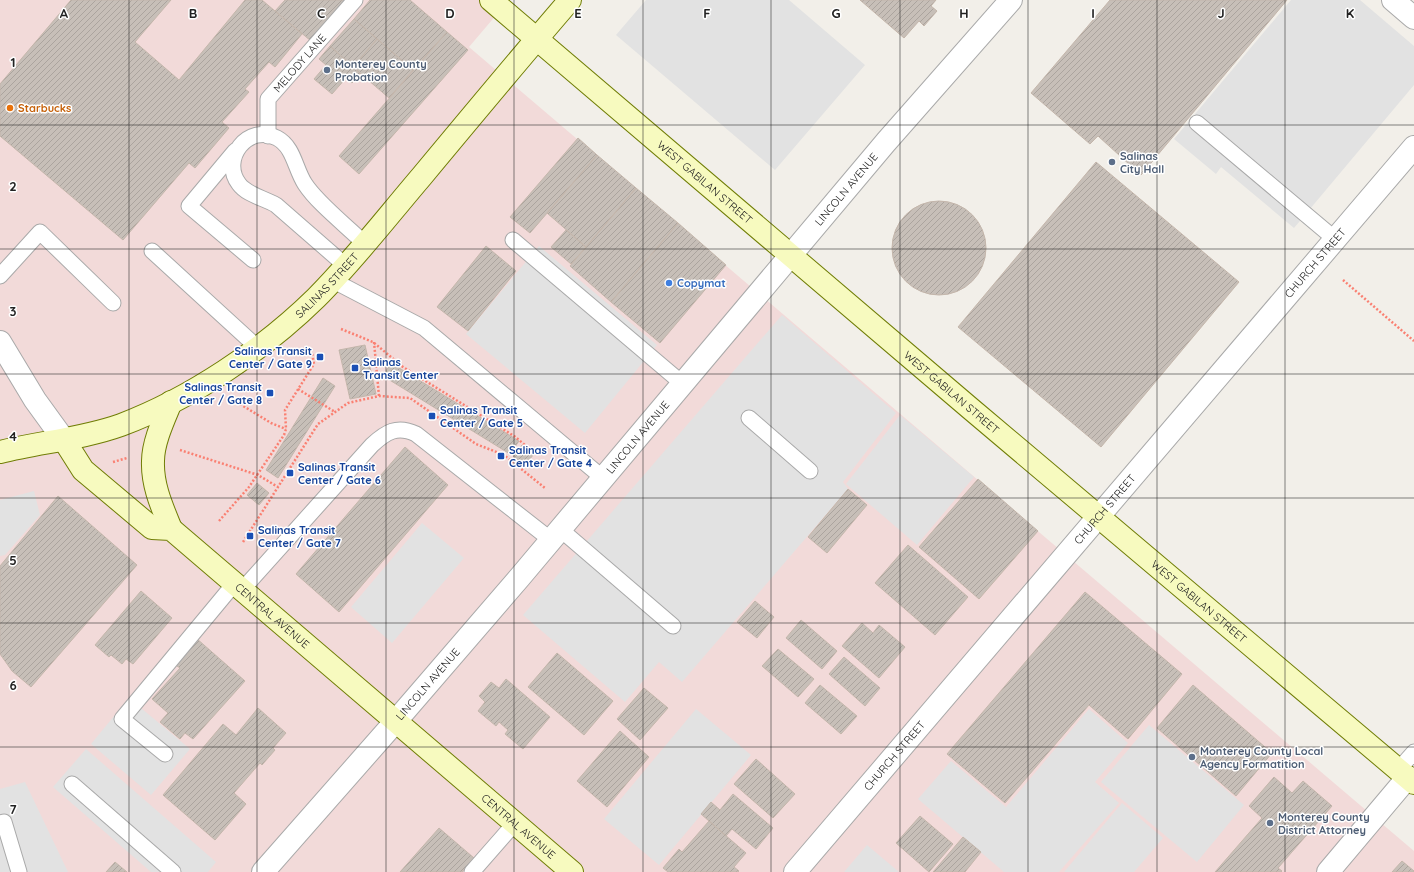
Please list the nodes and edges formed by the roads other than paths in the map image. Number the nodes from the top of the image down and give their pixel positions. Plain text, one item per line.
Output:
1 (356, 0) edge
2 (491, 0) edge
3 (570, 0) edge
4 (1011, 0) edge
5 (1393, 0) edge
6 (1414, 18) edge
7 (537, 39) junction
8 (1197, 123) dead end
9 (268, 136) junction
10 (239, 147) junction
11 (1414, 147) edge
12 (1335, 239) junction
13 (513, 240) dead end
14 (365, 244) junction
15 (152, 251) dead end
16 (791, 255) junction
17 (253, 260) dead end
18 (339, 273) junction
19 (0, 276) edge
20 (113, 303) dead end
21 (0, 342) edge
22 (258, 348) junction
23 (683, 384) junction
24 (171, 402) junction
25 (749, 418) dead end
26 (64, 440) junction
27 (0, 452) edge
28 (810, 471) dead end
29 (603, 478) junction
30 (1098, 516) junction
31 (170, 529) junction
32 (556, 535) junction
33 (238, 587) junction
34 (673, 626) dead end
35 (395, 722) junction
36 (1414, 752) edge
37 (164, 754) dead end
38 (1407, 776) edge
39 (72, 784) dead end
40 (0, 823) edge
41 (515, 823) junction
42 (19, 872) edge
43 (173, 872) edge
44 (263, 872) edge
45 (472, 872) edge
46 (572, 872) edge
47 (796, 872) edge
48 (1328, 872) edge

1 - 9 lane, MELODY LANE
2 - 7 street, WEST GABILAN STREET
3 - 7 street, SALINAS STREET
4 - 16 street, LINCOLN AVENUE
5 - 6 street
7 - 14 street, SALINAS STREET
7 - 16 street, WEST GABILAN STREET
8 - 12 lane
9 - 10 lane
9 - 14 lane
10 - 17 lane
10 - 18 lane
11 - 12 street, CHURCH STREET
12 - 30 street, CHURCH STREET
13 - 23 lane
14 - 18 street, SALINAS STREET
15 - 22 lane
16 - 23 street, LINCOLN AVENUE
16 - 30 street, WEST GABILAN STREET
18 - 22 street, SALINAS STREET
18 - 29 lane
19 - 20 lane
21 - 26 street
22 - 24 street, SALINAS STREET
23 - 29 street, LINCOLN AVENUE
24 - 26 street, SALINAS STREET
24 - 31 street
25 - 28 lane
26 - 27 street, SALINAS STREET
26 - 31 street
29 - 32 street, LINCOLN AVENUE
30 - 38 street, WEST GABILAN STREET
30 - 47 street, CHURCH STREET
31 - 33 street, CENTRAL AVENUE
32 - 33 lane
32 - 34 lane
32 - 35 street, LINCOLN AVENUE
33 - 35 street, CENTRAL AVENUE
33 - 37 lane
35 - 41 street, CENTRAL AVENUE
35 - 44 street, LINCOLN AVENUE
36 - 38 lane
38 - 48 street
39 - 43 lane
40 - 42 lane
41 - 45 lane
41 - 46 street, CENTRAL AVENUE

